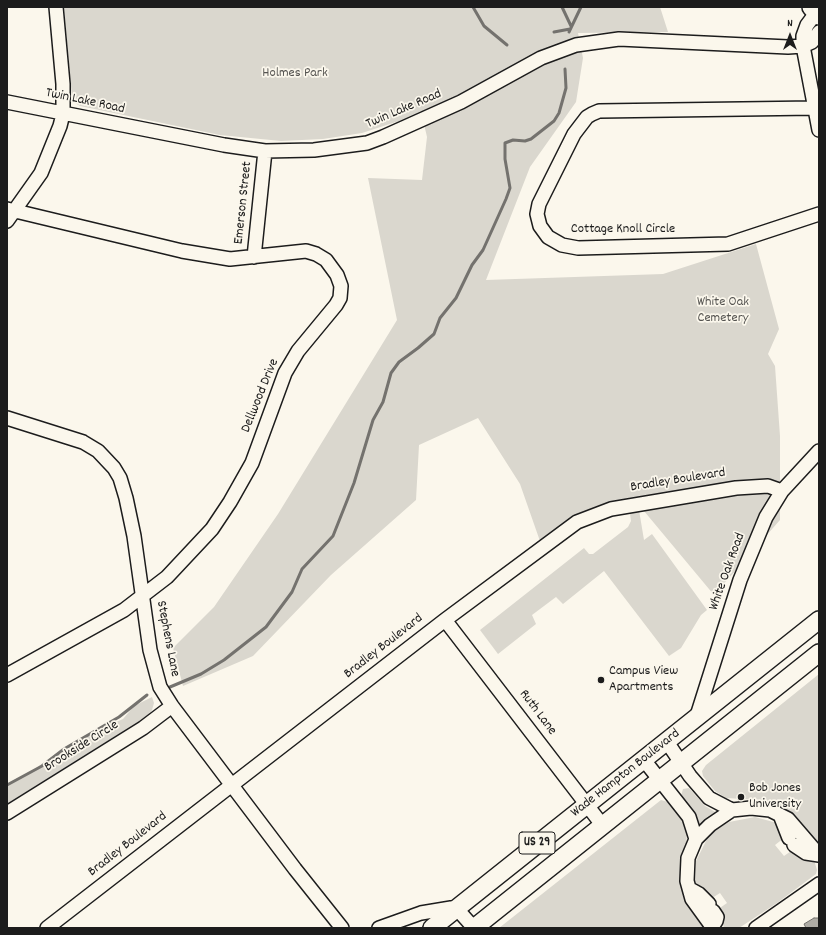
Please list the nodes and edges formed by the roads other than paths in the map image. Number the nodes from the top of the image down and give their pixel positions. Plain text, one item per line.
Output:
1 (56, 7) edge
2 (815, 12) edge
3 (819, 32) edge
4 (803, 46) junction
5 (7, 102) edge
6 (814, 108) junction
7 (63, 114) junction
8 (819, 130) edge
9 (265, 152) junction
10 (10, 214) edge
11 (819, 214) edge
12 (254, 257) junction
13 (7, 418) edge
14 (819, 451) edge
15 (782, 491) junction
16 (142, 596) junction
17 (446, 620) junction
18 (819, 620) edge
19 (819, 653) edge
20 (753, 674) junction
21 (7, 675) edge
22 (770, 692) junction
23 (172, 706) junction
24 (696, 719) junction
25 (667, 742) junction
26 (644, 760) junction
27 (683, 762) junction
28 (660, 780) junction
29 (232, 785) junction
30 (586, 806) junction
31 (732, 810) junction
32 (7, 813) edge
33 (780, 815) junction
34 (602, 826) junction
35 (696, 839) junction
36 (819, 855) edge
37 (819, 884) edge
38 (690, 889) junction
39 (457, 909) junction
40 (713, 927) edge
41 (47, 928) edge
42 (342, 928) edge
43 (379, 928) edge
44 (432, 928) edge
45 (474, 928) edge
46 (756, 928) edge

1 - 7 street
2 - 4 street
3 - 4 street
4 - 6 street
4 - 9 street, Twin Lake Road
5 - 7 street, Twin Lake Road
6 - 8 street
6 - 11 street, Cottage Knoll Circle
7 - 9 street, Twin Lake Road
7 - 10 street
9 - 12 street, Emerson Street
10 - 12 street, Dellwood Drive
12 - 16 street, Dellwood Drive
13 - 16 street, Stephens Lane
14 - 15 street, White Oak Road
15 - 17 street, Bradley Boulevard
15 - 24 street, White Oak Road
16 - 21 street, Dellwood Drive
16 - 23 street, Stephens Lane
17 - 29 street, Bradley Boulevard
17 - 30 street, Ruth Lane
18 - 20 main road, Wade Hampton Boulevard / US 29
19 - 22 main road, Wade Hampton Boulevard / US 29
20 - 22 main road
20 - 24 main road, Wade Hampton Boulevard / US 29
22 - 27 main road, Wade Hampton Boulevard / US 29
23 - 29 street, Stephens Lane
23 - 32 street, Brookside Circle
24 - 25 main road, Wade Hampton Boulevard / US 29
25 - 26 main road, Wade Hampton Boulevard / US 29
25 - 27 street
26 - 28 street
26 - 30 main road, Wade Hampton Boulevard / US 29
27 - 28 main road, Wade Hampton Boulevard / US 29
27 - 31 street
28 - 34 main road, Wade Hampton Boulevard / US 29
28 - 35 street
29 - 41 street, Bradley Boulevard
29 - 42 street, Stephens Lane
30 - 34 street, Ruth Lane
30 - 39 main road, Wade Hampton Boulevard / US 29
31 - 33 street
31 - 35 street
33 - 36 street
33 - 36 street
34 - 45 main road, Wade Hampton Boulevard / US 29
35 - 38 street
37 - 46 street
38 - 40 street
38 - 40 street
39 - 43 street
39 - 44 main road, Wade Hampton Boulevard / US 29
39 - 45 street

